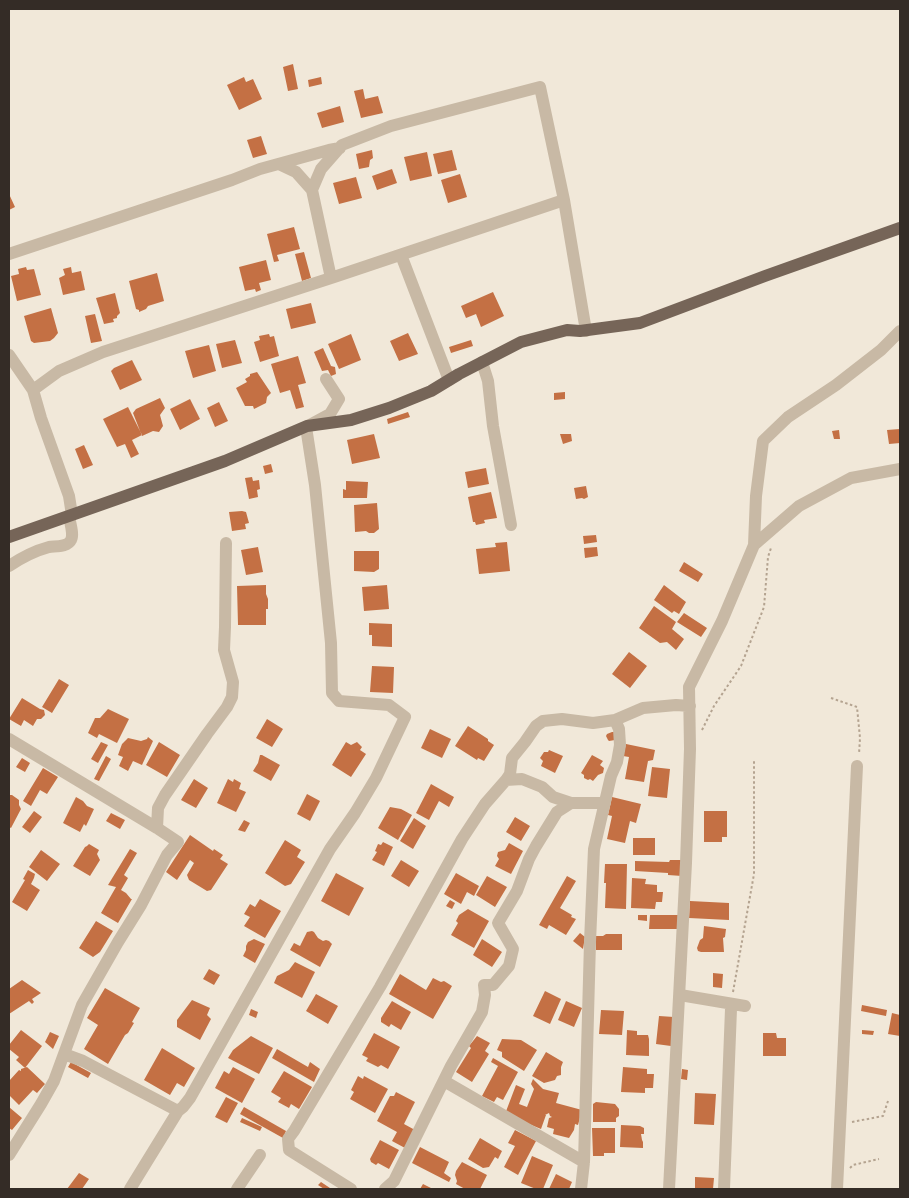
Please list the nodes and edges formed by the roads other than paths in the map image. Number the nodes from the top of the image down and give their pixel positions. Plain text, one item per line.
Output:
1 (340, 148) junction
2 (279, 164) junction
3 (312, 190) junction
4 (564, 200) junction
5 (900, 228) edge
6 (9, 254) edge
7 (400, 255) junction
8 (331, 278) junction
9 (586, 331) junction
10 (900, 331) edge
11 (9, 355) edge
12 (482, 362) junction
13 (326, 379) dead end
14 (449, 380) junction
15 (33, 390) junction
16 (306, 427) junction
17 (900, 469) edge
18 (70, 516) junction
19 (511, 525) dead end
20 (9, 537) edge
21 (226, 543) dead end
22 (754, 545) junction
23 (9, 566) edge
24 (690, 706) junction
25 (615, 720) junction
26 (9, 739) edge
27 (857, 766) road end
28 (506, 780) junction
29 (571, 803) junction
30 (604, 803) junction
31 (157, 828) junction
32 (680, 995) junction
33 (730, 1004) junction
34 (745, 1006) dead end
35 (64, 1054) junction
36 (444, 1081) junction
37 (178, 1111) junction
38 (9, 1155) edge
39 (260, 1156) dead end
40 (584, 1162) junction
41 (837, 1187) edge
42 (130, 1189) edge
43 (237, 1189) edge
44 (351, 1189) edge
45 (385, 1189) edge
46 (581, 1189) edge
47 (669, 1189) edge
48 (724, 1189) edge

1 - 2 street
1 - 3 street
1 - 4 street
2 - 3 street
2 - 6 street
3 - 8 street
4 - 7 street
4 - 9 street
5 - 9 main road
7 - 8 street
7 - 14 street
8 - 15 street
9 - 12 main road
10 - 22 street
11 - 15 street
12 - 14 main road
12 - 19 street
13 - 16 street
14 - 16 main road
15 - 18 street
16 - 18 main road
16 - 37 street
17 - 22 street
18 - 20 main road
18 - 23 street
21 - 31 street
22 - 24 street
24 - 25 street
24 - 32 street
25 - 28 street
25 - 30 street
26 - 31 street
27 - 41 street
28 - 29 street
28 - 44 street
29 - 30 street
29 - 36 street
30 - 40 street
31 - 35 street
32 - 33 street
32 - 47 street
33 - 34 street
33 - 48 street
35 - 37 street
35 - 38 street
36 - 40 street
36 - 45 street
37 - 42 street
39 - 43 street
40 - 46 street

